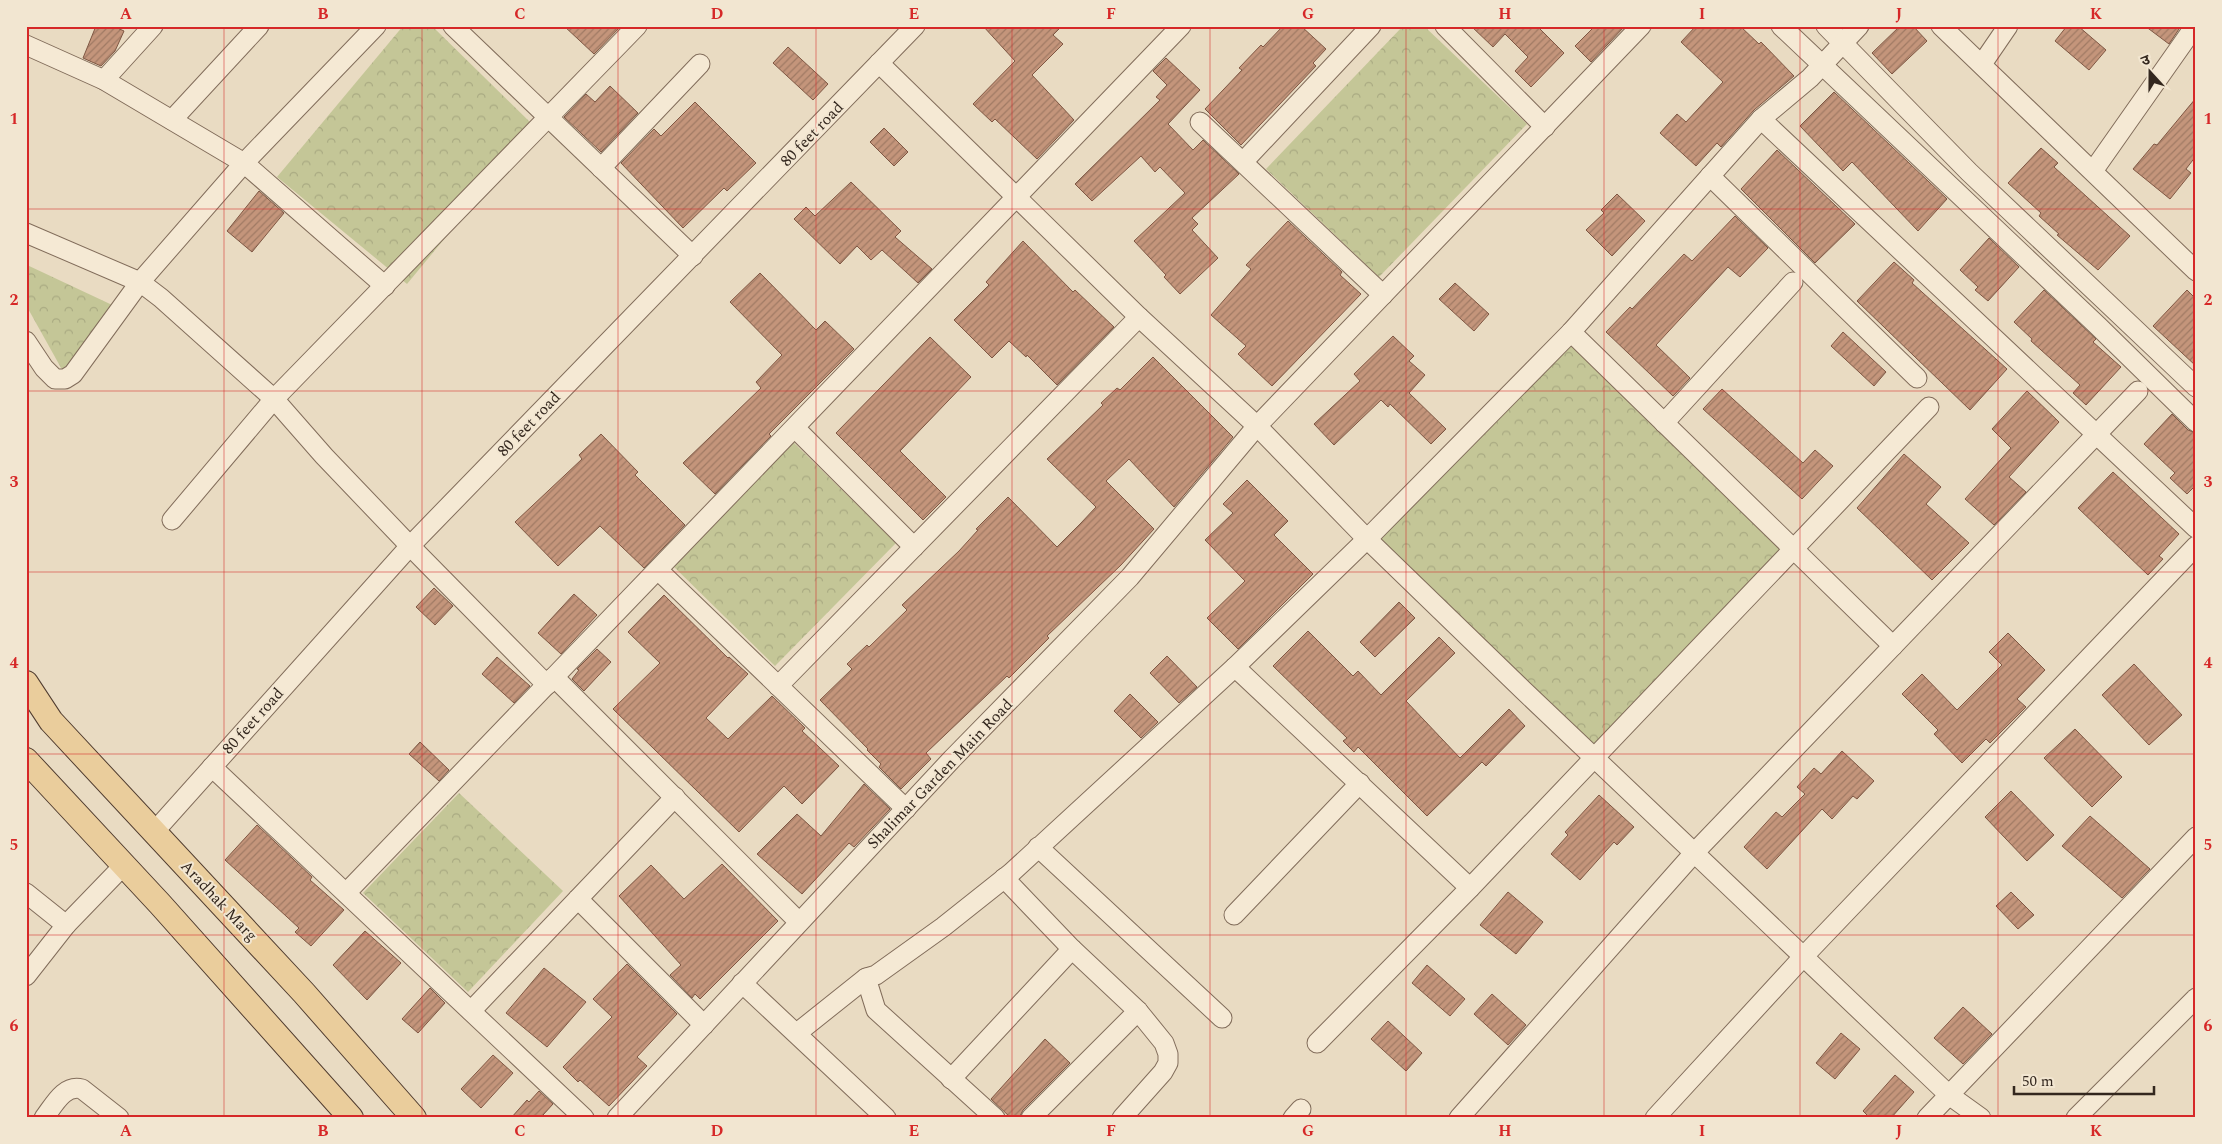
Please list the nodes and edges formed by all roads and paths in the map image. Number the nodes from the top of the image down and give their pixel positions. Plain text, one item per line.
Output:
1 (153, 26) edge
2 (259, 26) edge
3 (376, 26) edge
4 (453, 26) edge
5 (637, 26) edge
6 (915, 26) edge
7 (1181, 26) edge
8 (1371, 26) edge
9 (1445, 26) edge
10 (1641, 26) edge
11 (1781, 26) edge
12 (1826, 26) edge
13 (1859, 26) edge
14 (1941, 26) edge
15 (2008, 26) edge
16 (2195, 26) edge
17 (26, 45) edge
18 (1842, 45) junction
19 (879, 63) junction
20 (700, 64) dead end
21 (1982, 64) junction
22 (1823, 65) junction
23 (104, 80) junction
24 (549, 118) junction
25 (1761, 119) junction
26 (172, 120) junction
27 (1200, 122) dead end
28 (1545, 127) junction
29 (1243, 162) junction
30 (244, 163) junction
31 (601, 168) junction
32 (2093, 171) junction
33 (1710, 176) junction
34 (1017, 198) junction
35 (26, 233) edge
36 (693, 256) junction
37 (2196, 271) edge
38 (140, 282) junction
39 (1793, 282) dead end
40 (386, 286) junction
41 (1382, 295) junction
42 (1139, 317) junction
43 (1570, 332) junction
44 (26, 341) edge
45 (1917, 378) dead end
46 (2196, 387) edge
47 (2138, 391) dead end
48 (274, 399) junction
49 (1929, 407) dead end
50 (2196, 422) edge
51 (1664, 423) junction
52 (1257, 426) junction
53 (795, 428) junction
54 (2096, 435) junction
55 (172, 520) dead end
56 (2196, 528) edge
57 (1367, 539) junction
58 (410, 546) junction
59 (2196, 546) edge
60 (914, 547) junction
61 (1794, 550) junction
62 (658, 570) junction
63 (1893, 646) junction
64 (1234, 667) junction
65 (551, 681) junction
66 (26, 683) edge
67 (778, 686) junction
68 (1594, 758) junction
69 (26, 760) edge
70 (212, 767) junction
71 (1360, 783) junction
72 (675, 798) junction
73 (906, 809) junction
74 (154, 832) junction
75 (2196, 837) edge
76 (1038, 847) junction
77 (1694, 853) junction
78 (124, 865) junction
79 (1004, 878) junction
80 (1470, 888) junction
81 (26, 893) edge
82 (346, 893) junction
83 (578, 899) junction
84 (1234, 915) dead end
85 (799, 922) junction
86 (66, 924) junction
87 (1072, 948) junction
88 (1803, 957) junction
89 (28, 971) edge
90 (866, 978) junction
91 (742, 983) junction
92 (2196, 998) edge
93 (471, 1011) junction
94 (1138, 1011) junction
95 (1222, 1018) dead end
96 (704, 1024) junction
97 (797, 1034) junction
98 (1317, 1043) dead end
99 (951, 1079) junction
100 (1949, 1095) junction
101 (44, 1118) edge
102 (118, 1118) edge
103 (351, 1118) edge
104 (414, 1118) edge
105 (584, 1118) edge
106 (617, 1118) edge
107 (886, 1118) edge
108 (995, 1118) edge
109 (1032, 1118) edge
110 (1122, 1118) edge
111 (1459, 1118) edge
112 (1655, 1118) edge
113 (1927, 1118) edge
114 (1980, 1118) edge
115 (2076, 1118) edge

1 - 23 street
2 - 26 street
3 - 30 street
4 - 24 street
5 - 24 street
6 - 19 street, 80 feet road
7 - 34 street
8 - 29 street
9 - 28 street
10 - 28 street, Shalimar Garden Main Road
11 - 22 street
12 - 18 street
13 - 18 street
14 - 21 street
15 - 21 street
16 - 32 street
17 - 23 street
18 - 22 street
18 - 46 street
19 - 34 street
19 - 36 street, 80 feet road
20 - 31 street
21 - 32 street
22 - 25 street
22 - 50 street
23 - 26 street
24 - 31 street
24 - 40 street
25 - 33 street
25 - 54 street
26 - 30 street
27 - 29 street
28 - 41 street, Shalimar Garden Main Road
29 - 41 street
30 - 38 street
30 - 40 street
31 - 36 street
32 - 37 street
33 - 43 street
33 - 45 street
34 - 42 street
34 - 53 street
35 - 38 street
36 - 58 street, 80 feet road
38 - 44 street
38 - 48 street
39 - 51 street
40 - 48 street
41 - 52 street, Shalimar Garden Main Road
42 - 52 street
42 - 60 street
43 - 51 street
43 - 57 street
47 - 54 street
48 - 55 street
48 - 58 street
49 - 61 street
51 - 61 street
52 - 57 street
52 - 73 street, Shalimar Garden Main Road
53 - 60 street
53 - 62 street
54 - 56 street
54 - 63 street
57 - 64 street
57 - 68 street
58 - 65 street
58 - 70 street, 80 feet road
59 - 88 street
60 - 67 street
61 - 63 street
61 - 68 street
62 - 65 street
62 - 67 street
63 - 77 street
64 - 71 street
64 - 76 street
65 - 72 street
65 - 82 street
66 - 74 main road, Aradhak Marg
67 - 73 street
68 - 77 street
68 - 80 street
69 - 78 main road
70 - 74 street, 80 feet road
70 - 82 street
71 - 80 street
71 - 84 street
72 - 83 street
72 - 85 street
73 - 85 street, Shalimar Garden Main Road
74 - 104 main road, Aradhak Marg
75 - 100 street
76 - 79 street
76 - 95 street
77 - 88 street
77 - 111 street
78 - 86 street
78 - 103 main road
79 - 87 street
79 - 90 street
80 - 98 street
81 - 86 street
82 - 93 street
83 - 93 street
83 - 96 street
85 - 91 street, Shalimar Garden Main Road
86 - 89 street
87 - 94 street
87 - 99 street
88 - 100 street
88 - 112 street
90 - 97 street
90 - 99 street
91 - 96 street, Shalimar Garden Main Road
91 - 97 street
92 - 115 street
93 - 105 street
94 - 109 street
94 - 110 street
96 - 106 street, Shalimar Garden Main Road
97 - 107 street
99 - 108 street
100 - 113 street
100 - 114 street
101 - 102 street

